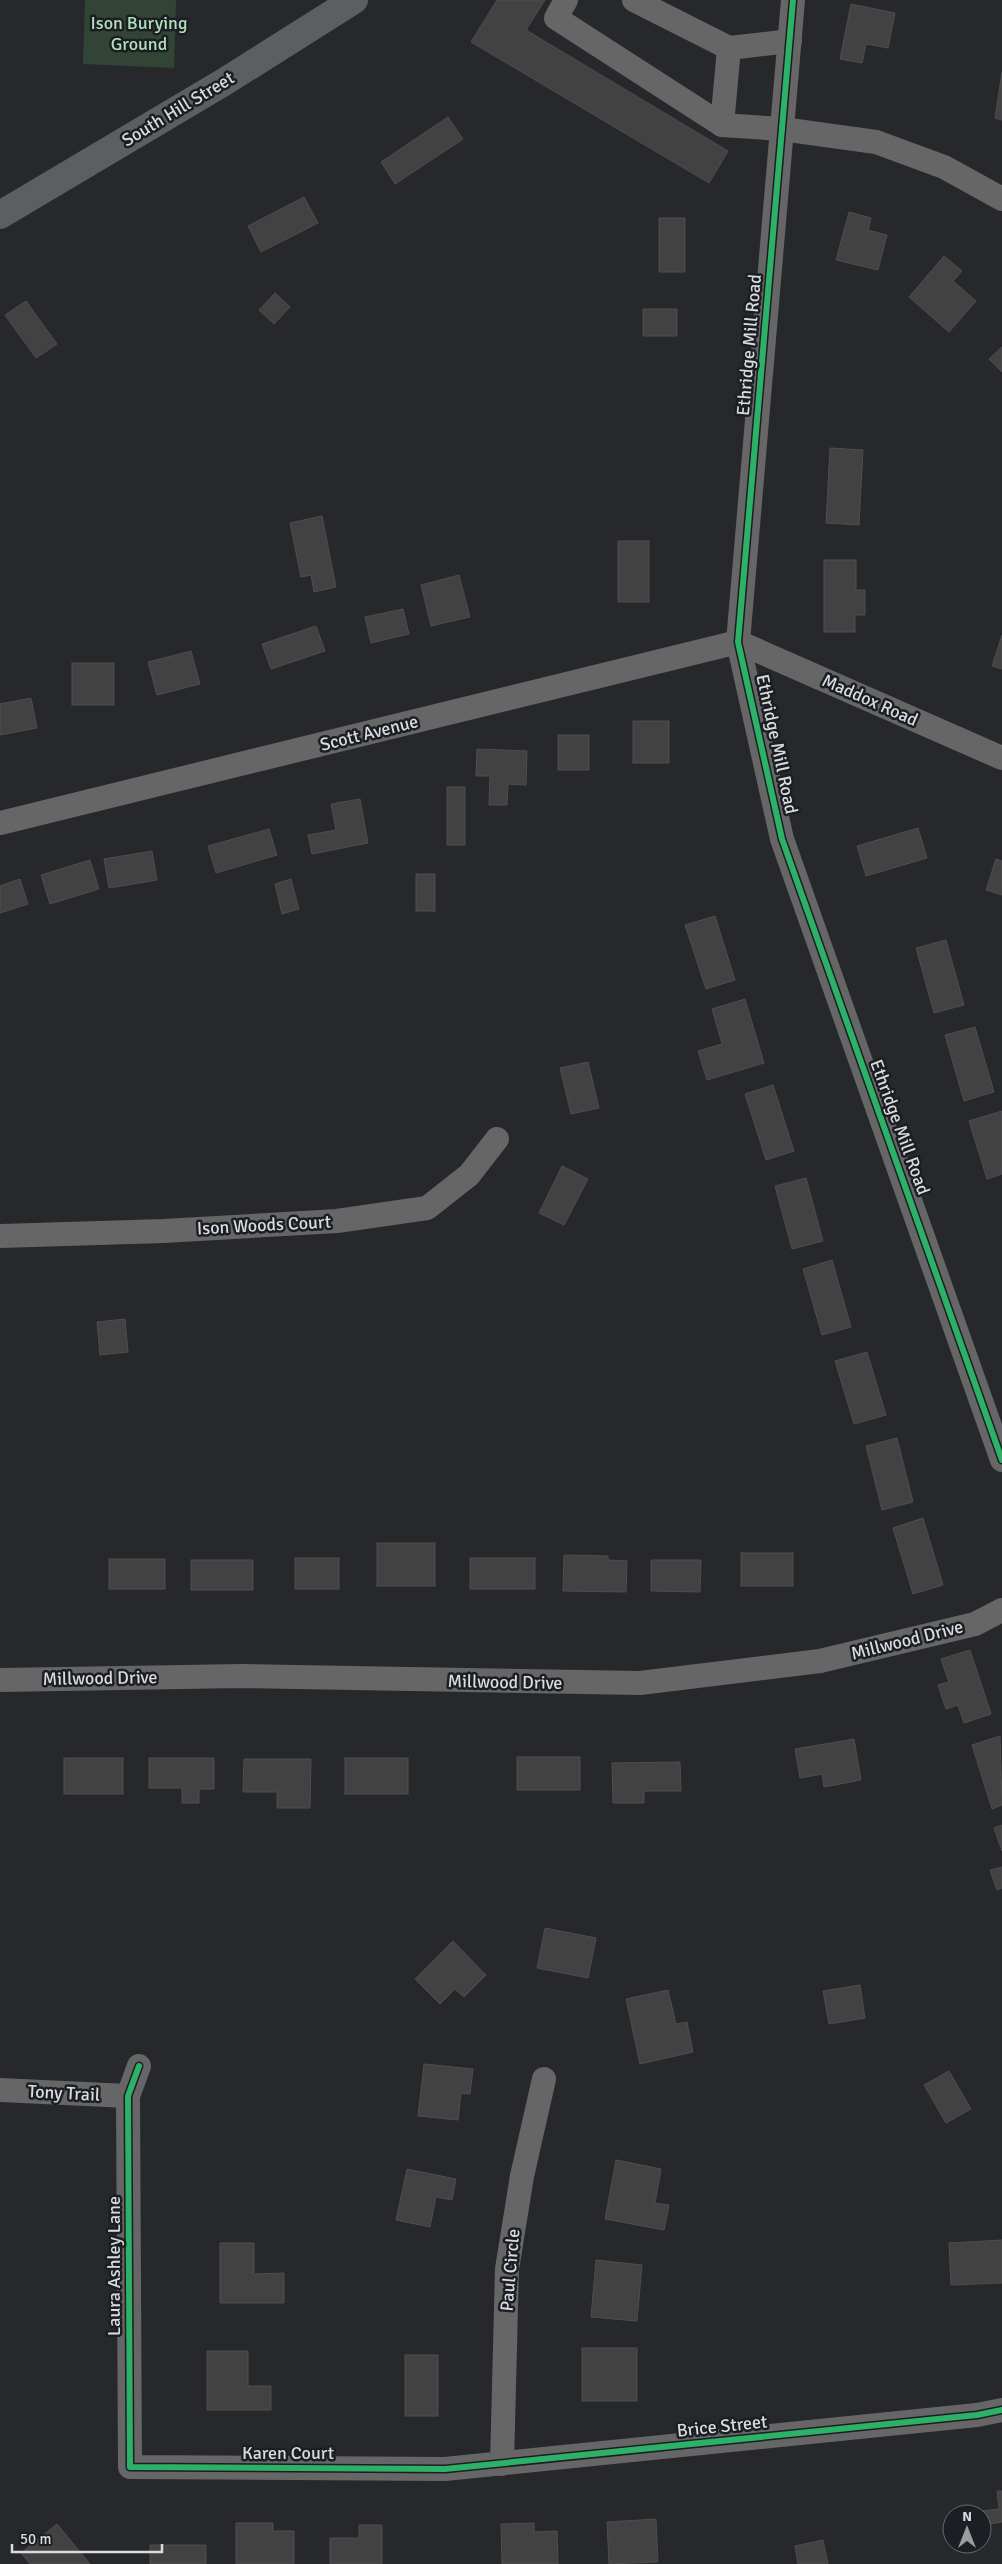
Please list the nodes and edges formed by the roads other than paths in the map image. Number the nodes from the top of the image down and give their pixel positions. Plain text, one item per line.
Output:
1 (354, 0) edge
2 (566, 0) edge
3 (634, 0) edge
4 (793, 0) edge
5 (790, 41) junction
6 (729, 48) junction
7 (722, 125) junction
8 (782, 129) junction
9 (1002, 199) edge
10 (0, 215) edge
11 (738, 642) junction
12 (1002, 758) edge
13 (0, 823) edge
14 (497, 1139) dead end
15 (0, 1236) edge
16 (1002, 1460) edge
17 (1002, 1610) edge
18 (0, 1680) edge
19 (139, 2066) dead end
20 (544, 2078) dead end
21 (0, 2090) edge
22 (128, 2096) junction
23 (1002, 2410) edge
24 (502, 2464) junction
25 (130, 2467) joint
26 (445, 2469) joint

1 - 10 main road, South Hill Street
2 - 7 street
3 - 6 street
4 - 5 street, Ethridge Mill Road
5 - 6 street
5 - 8 street, Ethridge Mill Road
6 - 7 street
7 - 8 street
8 - 9 street
8 - 11 street, Ethridge Mill Road
11 - 12 street, Maddox Road
11 - 13 street, Scott Avenue
11 - 16 street, Ethridge Mill Road
14 - 15 street, Ison Woods Court
17 - 18 street, Millwood Drive
19 - 22 street, Laura Ashley Lane
20 - 24 street, Paul Circle
21 - 22 street, Tony Trail
22 - 25 street, Laura Ashley Lane
23 - 24 street, Brice Street
24 - 26 street, Brice Street
25 - 26 street, Karen Court

